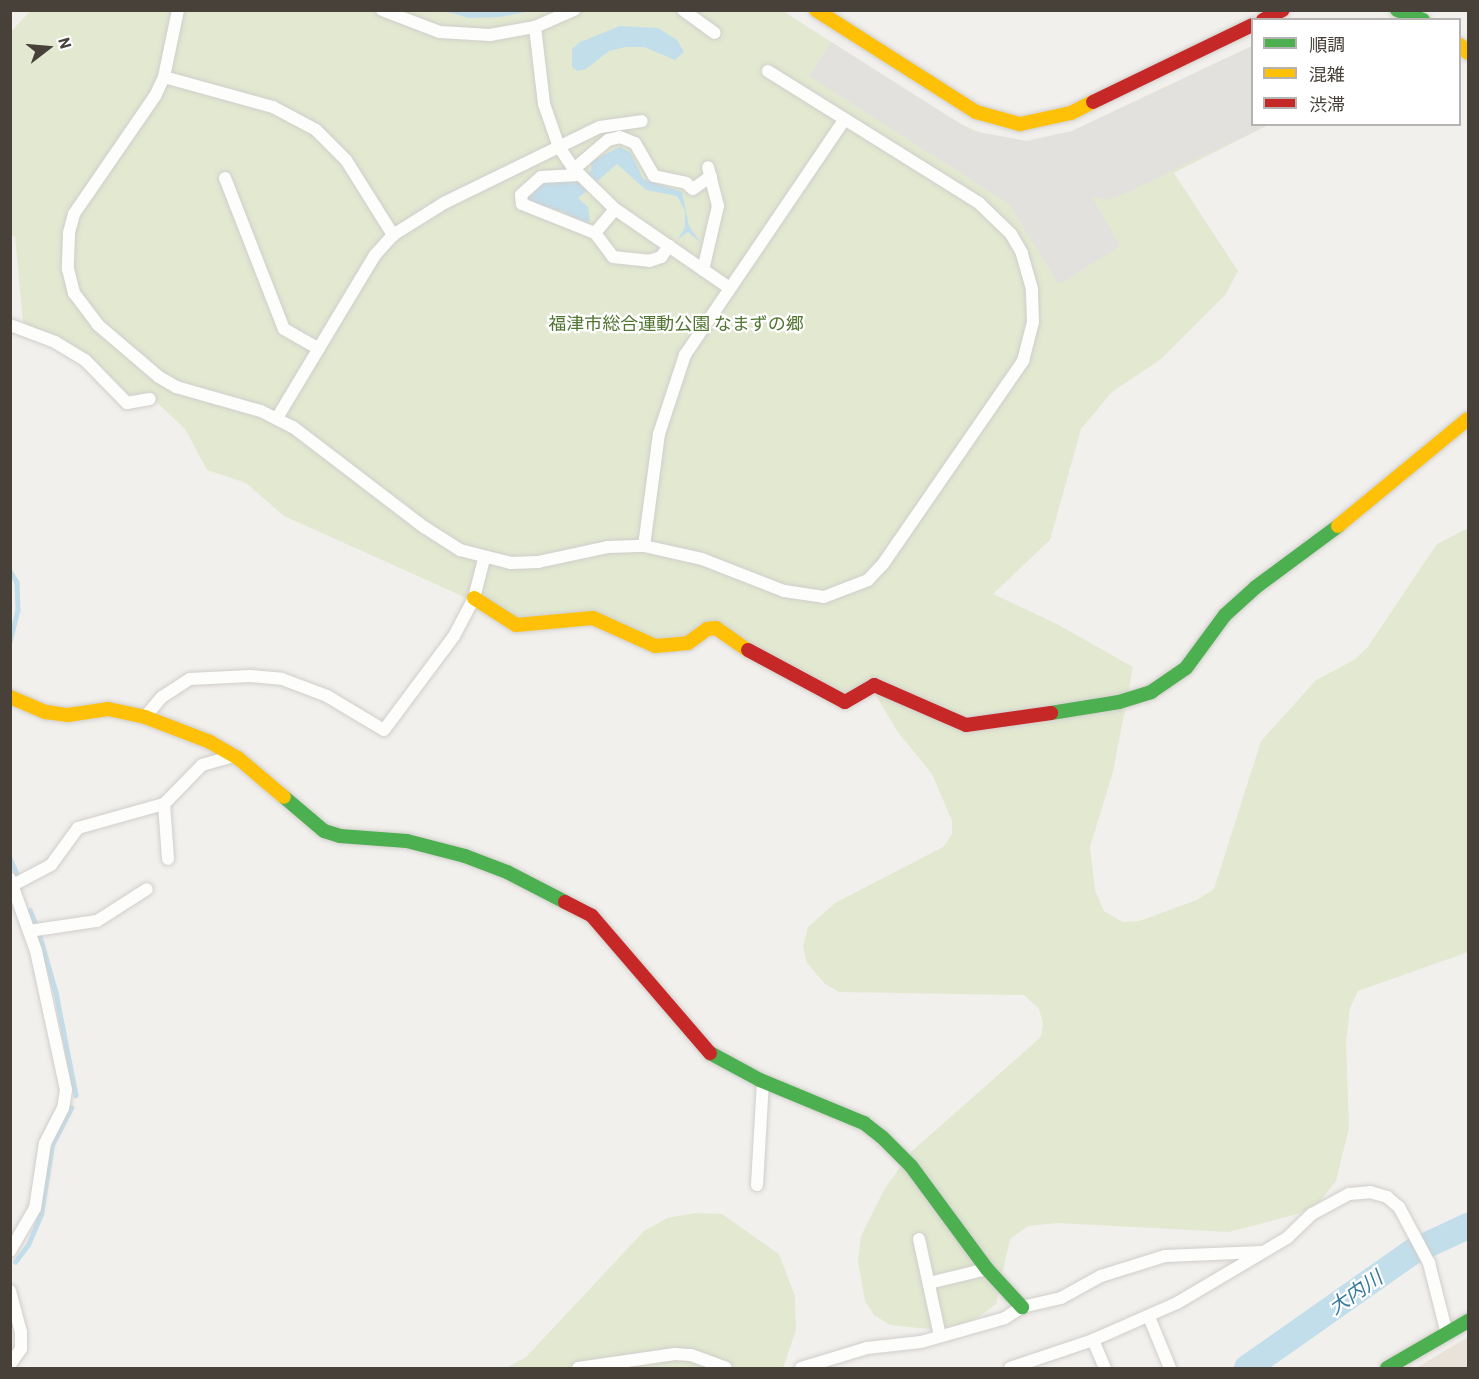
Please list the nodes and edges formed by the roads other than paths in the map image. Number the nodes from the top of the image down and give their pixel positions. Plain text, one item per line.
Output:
1 (178, 10) edge
2 (382, 10) edge
3 (574, 10) edge
4 (683, 10) edge
5 (816, 10) edge
6 (1283, 10) edge
7 (1397, 10) edge
8 (1425, 16) edge
9 (1267, 18) edge
10 (1251, 25) edge
11 (535, 27) junction
12 (715, 33) dead end
13 (768, 71) dead end
14 (164, 77) junction
15 (845, 119) junction
16 (642, 121) dead end
17 (559, 147) junction
18 (576, 172) junction
19 (225, 178) dead end
20 (615, 208) junction
21 (595, 233) junction
22 (393, 235) junction
23 (669, 246) junction
24 (704, 270) junction
25 (728, 287) junction
26 (10, 325) edge
27 (319, 349) junction
28 (150, 399) dead end
29 (277, 418) junction
30 (1468, 419) edge
31 (644, 546) junction
32 (484, 559) junction
33 (474, 598) junction
34 (10, 696) edge
35 (145, 717) junction
36 (234, 756) junction
37 (164, 804) junction
38 (168, 859) dead end
39 (12, 882) edge
40 (147, 889) dead end
41 (29, 930) junction
42 (763, 1081) junction
43 (757, 1185) dead end
44 (919, 1239) dead end
45 (10, 1251) edge
46 (1261, 1252) junction
47 (987, 1269) junction
48 (929, 1283) junction
49 (10, 1291) edge
50 (1022, 1307) junction
51 (1149, 1317) junction
52 (1468, 1321) edge
53 (1447, 1334) junction
54 (940, 1336) junction
55 (1093, 1340) junction
56 (10, 1364) edge
57 (1032, 1365) edge
58 (578, 1368) edge
59 (726, 1368) edge
60 (801, 1368) edge
61 (1010, 1368) edge
62 (1105, 1368) edge
63 (1170, 1368) edge
64 (1387, 1368) edge

1 - 14 street
2 - 11 street
3 - 11 street
4 - 12 street
5 - 10 street
6 - 9 street
7 - 8 street
11 - 17 street
13 - 15 street
14 - 22 street
14 - 29 street
15 - 25 street
15 - 31 street
16 - 17 street
17 - 18 street
17 - 22 street
18 - 20 street
18 - 21 street
18 - 24 street
19 - 27 street
20 - 21 street
20 - 23 street
21 - 23 street
22 - 27 street
23 - 24 street
24 - 25 street
25 - 31 street
26 - 28 street
27 - 29 street
29 - 32 street
30 - 33 street
31 - 32 street
32 - 33 street
33 - 35 street
34 - 35 street
35 - 36 street
36 - 37 street
36 - 42 street
37 - 38 street
37 - 39 street
39 - 41 street
40 - 41 street
41 - 45 street
42 - 43 street
42 - 47 street
44 - 48 street
46 - 50 street
46 - 51 street
46 - 53 street
47 - 48 street
47 - 50 street
48 - 54 street
49 - 56 street
50 - 54 street
51 - 55 street
51 - 63 street
52 - 53 street
53 - 64 street
54 - 60 street
55 - 57 street
55 - 62 street
57 - 61 street
58 - 59 street

